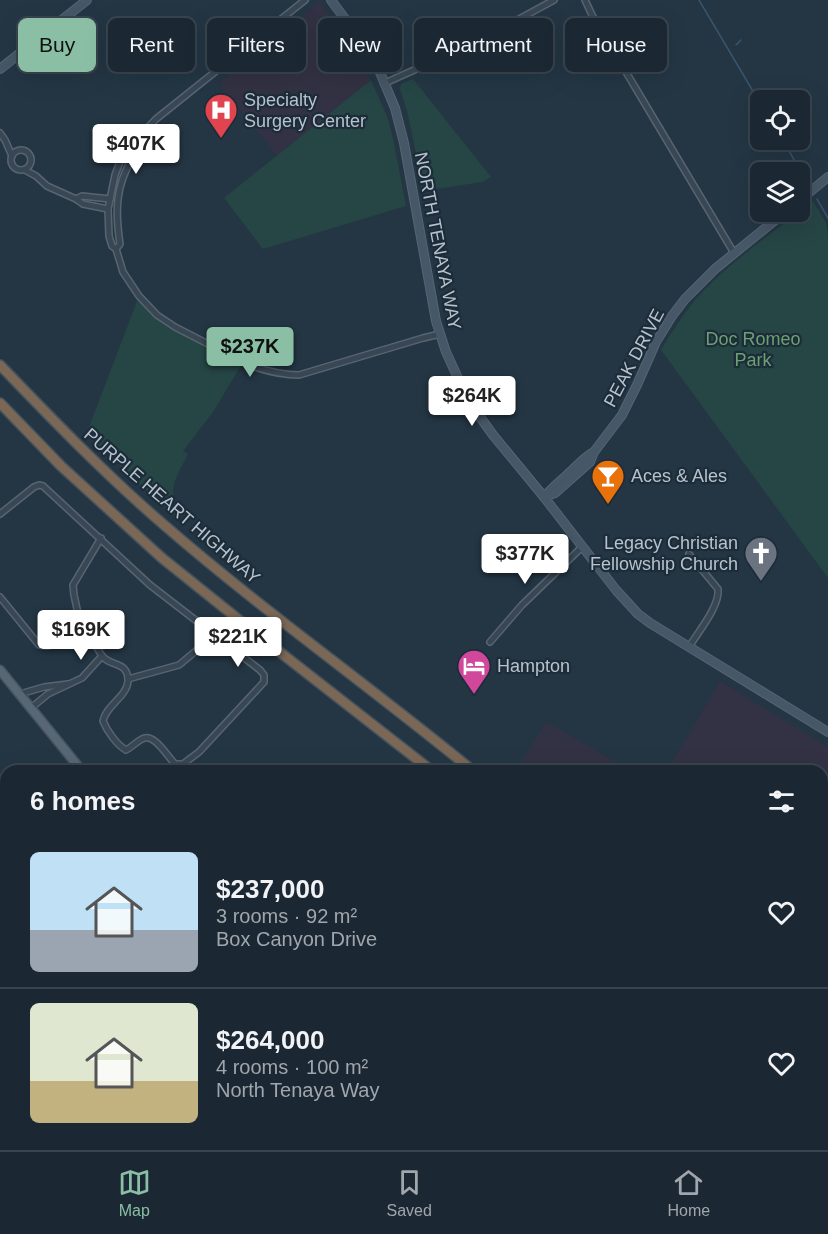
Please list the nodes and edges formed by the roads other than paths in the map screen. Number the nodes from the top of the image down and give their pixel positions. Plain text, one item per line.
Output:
1 (87, 0) edge
2 (305, 0) edge
3 (331, 0) edge
4 (554, 0) edge
5 (585, 0) edge
6 (0, 69) edge
7 (385, 83) junction
8 (0, 133) edge
9 (5, 140) junction
10 (136, 140) junction
11 (19, 150) junction
12 (12, 156) junction
13 (27, 168) junction
14 (828, 177) edge
15 (810, 192) edge
16 (76, 199) junction
17 (110, 199) junction
18 (108, 209) junction
19 (773, 222) edge
20 (116, 249) junction
21 (734, 253) junction
22 (440, 334) junction
23 (0, 365) edge
24 (0, 404) edge
25 (544, 497) junction
26 (0, 514) edge
27 (101, 538) junction
28 (582, 547) junction
29 (689, 554) dead end
30 (0, 597) edge
31 (82, 632) junction
32 (215, 634) junction
33 (490, 642) dead end
34 (689, 647) junction
35 (102, 656) junction
36 (0, 670) edge
37 (128, 679) junction
38 (73, 683) junction
39 (20, 694) junction
40 (393, 706) junction
41 (31, 708) junction
42 (828, 732) edge
43 (77, 765) edge
44 (425, 765) edge
45 (466, 765) edge
46 (476, 765) edge

1 - 6 main road
2 - 10 street
3 - 7 main road, NORTH TENAYA WAY
4 - 7 street
5 - 21 street
7 - 22 main road, NORTH TENAYA WAY
8 - 9 street
9 - 11 street
9 - 12 street
10 - 17 street
10 - 20 street
11 - 12 street
11 - 13 street
12 - 13 street
13 - 16 street
14 - 15 main road
16 - 17 street
16 - 18 street
17 - 18 street
18 - 20 street
19 - 21 main road, PEAK DRIVE
20 - 22 street
21 - 25 main road, PEAK DRIVE
22 - 25 main road, NORTH TENAYA WAY
23 - 40 highway, PURPLE HEART HIGHWAY
24 - 44 highway
25 - 28 main road, NORTH TENAYA WAY
26 - 27 street
27 - 31 street
27 - 32 street
28 - 33 street
28 - 34 main road, NORTH TENAYA WAY
29 - 34 street
30 - 31 street
31 - 35 street
32 - 37 street
32 - 37 street
34 - 42 main road, NORTH TENAYA WAY
35 - 37 street
35 - 38 street
36 - 39 main road
38 - 39 street
38 - 41 street
39 - 41 main road
40 - 45 highway, PURPLE HEART HIGHWAY
40 - 46 highway
41 - 43 main road

